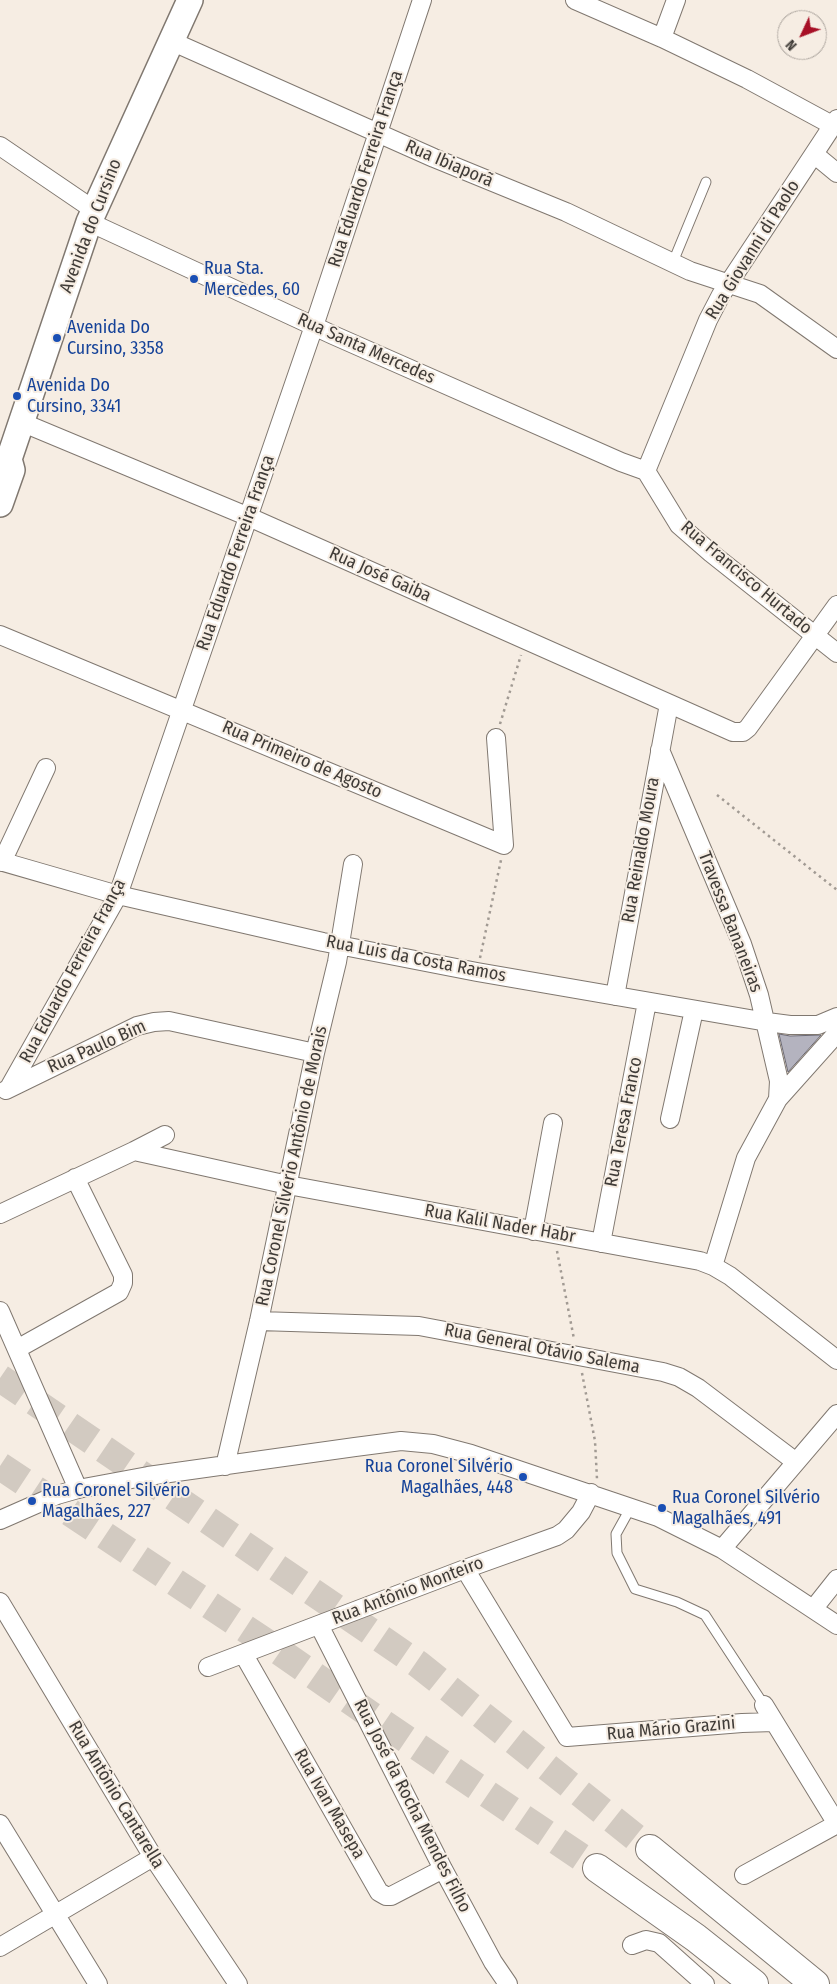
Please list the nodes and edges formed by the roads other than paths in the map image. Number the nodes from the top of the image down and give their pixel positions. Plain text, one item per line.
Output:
1 (190, 0) edge
2 (422, 0) edge
3 (575, 0) edge
4 (676, 0) edge
5 (662, 38) junction
6 (171, 41) junction
7 (835, 124) edge
8 (379, 133) junction
9 (0, 146) edge
10 (814, 154) junction
11 (837, 174) edge
12 (706, 182) dead end
13 (92, 216) junction
14 (673, 262) junction
15 (728, 284) junction
16 (314, 326) junction
17 (837, 349) edge
18 (22, 422) junction
19 (6, 453) edge
20 (646, 471) junction
21 (0, 504) edge
22 (248, 516) junction
23 (837, 605) edge
24 (0, 635) edge
25 (814, 635) junction
26 (837, 653) edge
27 (669, 704) junction
28 (183, 710) junction
29 (496, 738) road end
30 (660, 750) junction
31 (46, 768) dead end
32 (1, 862) edge
33 (353, 864) dead end
34 (118, 895) junction
35 (340, 946) junction
36 (615, 996) junction
37 (647, 1002) junction
38 (694, 1010) junction
39 (837, 1017) edge
40 (767, 1022) junction
41 (837, 1033) edge
42 (315, 1053) junction
43 (5, 1090) edge
44 (778, 1099) junction
45 (670, 1119) dead end
46 (553, 1123) dead end
47 (166, 1134) dead end
48 (134, 1151) junction
49 (75, 1178) junction
50 (288, 1185) junction
51 (0, 1214) edge
52 (534, 1231) junction
53 (601, 1243) junction
54 (713, 1266) junction
55 (0, 1311) edge
56 (259, 1321) junction
57 (17, 1348) junction
58 (837, 1360) edge
59 (837, 1414) edge
60 (796, 1462) junction
61 (225, 1466) junction
62 (78, 1489) junction
63 (591, 1493) junction
64 (631, 1508) junction
65 (0, 1520) edge
66 (722, 1550) junction
67 (465, 1569) junction
68 (837, 1579) edge
69 (0, 1602) edge
70 (814, 1608) junction
71 (319, 1625) junction
72 (837, 1626) edge
73 (244, 1655) junction
74 (208, 1667) dead end
75 (764, 1705) joint
76 (774, 1722) junction
77 (0, 1824) edge
78 (837, 1824) edge
79 (650, 1849) tunnel mouth
80 (154, 1857) junction
81 (597, 1868) tunnel mouth
82 (443, 1869) junction
83 (744, 1875) dead end
84 (56, 1915) junction
85 (632, 1945) dead end
86 (0, 1948) edge
87 (805, 1976) edge
88 (98, 1984) edge
89 (238, 1984) edge
90 (508, 1984) edge
91 (705, 1984) edge
92 (754, 1984) edge
93 (835, 1984) edge

1 - 6 main road, Avenida do Cursino
2 - 8 street, Rua Eduardo Ferreira França
3 - 5 street
4 - 5 street
5 - 7 street
6 - 8 street, Rua Ibiaporã
6 - 13 main road, Avenida do Cursino
7 - 10 street, Rua Giovanni di Paolo
8 - 14 street, Rua Ibiaporã
8 - 16 street, Rua Eduardo Ferreira França
9 - 13 street, Rua Santa Mercedes
10 - 11 street
10 - 15 street, Rua Giovanni di Paolo
12 - 14 lane
13 - 16 street, Rua Santa Mercedes
13 - 18 main road, Avenida do Cursino
14 - 15 street, Rua Ibiaporã
15 - 17 street, Rua Ibiaporã
15 - 20 street, Rua Giovanni di Paolo
16 - 20 street, Rua Santa Mercedes
16 - 22 street, Rua Eduardo Ferreira França
18 - 19 main road, Avenida do Cursino
18 - 22 street, Rua José Gaiba
19 - 21 main road, Avenida do Cursino
20 - 25 street, Rua Francisco Hurtado
22 - 27 street, Rua José Gaiba
22 - 28 street, Rua Eduardo Ferreira França
23 - 25 street
24 - 28 street, Rua Primeiro de Agosto
25 - 26 street, Rua Francisco Hurtado
25 - 27 street, Rua José Gaiba
27 - 30 street, Rua Reinaldo Moura
28 - 29 street, Rua Primeiro de Agosto
28 - 34 street, Rua Eduardo Ferreira França
30 - 36 street, Rua Reinaldo Moura
30 - 40 street, Travessa Bananeiras
31 - 32 street
32 - 34 street, Rua Luis da Costa Ramos
33 - 35 street, Rua Coronel Silvério Antônio de Morais
34 - 35 street, Rua Luis da Costa Ramos
34 - 43 street, Rua Eduardo Ferreira França
35 - 36 street, Rua Luis da Costa Ramos
35 - 42 street, Rua Coronel Silvério Antônio de Morais
36 - 37 street, Rua Luis da Costa Ramos
37 - 38 street, Rua Luis da Costa Ramos
37 - 53 street, Rua Teresa Franco
38 - 40 street, Rua Luis da Costa Ramos
38 - 45 street
39 - 40 street, Rua Luis da Costa Ramos
40 - 44 street, Travessa Bananeiras
41 - 44 street
42 - 43 street, Rua Paulo Bim
42 - 50 street, Rua Coronel Silvério Antônio de Morais
44 - 54 street
46 - 52 street
47 - 48 street
48 - 49 street
48 - 50 street, Rua Kalil Nader Habr
49 - 51 street
49 - 57 street
50 - 52 street, Rua Kalil Nader Habr
50 - 56 street, Rua Coronel Silvério Antônio de Morais
52 - 53 street, Rua Kalil Nader Habr
53 - 54 street, Rua Kalil Nader Habr
54 - 58 street, Rua Kalil Nader Habr
55 - 57 street
56 - 60 street, Rua General Otávio Salema
56 - 61 street, Rua Coronel Silvério Antônio de Morais
57 - 62 street
59 - 60 street
60 - 66 street
61 - 62 street
61 - 63 street
62 - 65 street
63 - 64 street
63 - 67 street, Rua Antônio Monteiro
64 - 66 street
64 - 75 lane
66 - 70 street
67 - 71 street, Rua Antônio Monteiro
67 - 76 street, Rua Mário Grazini
68 - 70 street
69 - 80 street, Rua Antônio Cantarella
70 - 72 street
71 - 73 street, Rua Antônio Monteiro
71 - 82 street, Rua José da Rocha Mendes Filho
73 - 74 street, Rua Antônio Monteiro
73 - 82 street, Rua Ivan Masepa
75 - 76 street
76 - 78 street
77 - 84 street
78 - 83 street
79 - 87 highway
80 - 84 street
80 - 89 street, Rua Antônio Cantarella
81 - 92 highway
82 - 90 street, Rua José da Rocha Mendes Filho
84 - 86 street
84 - 88 street
85 - 91 street
87 - 93 highway

